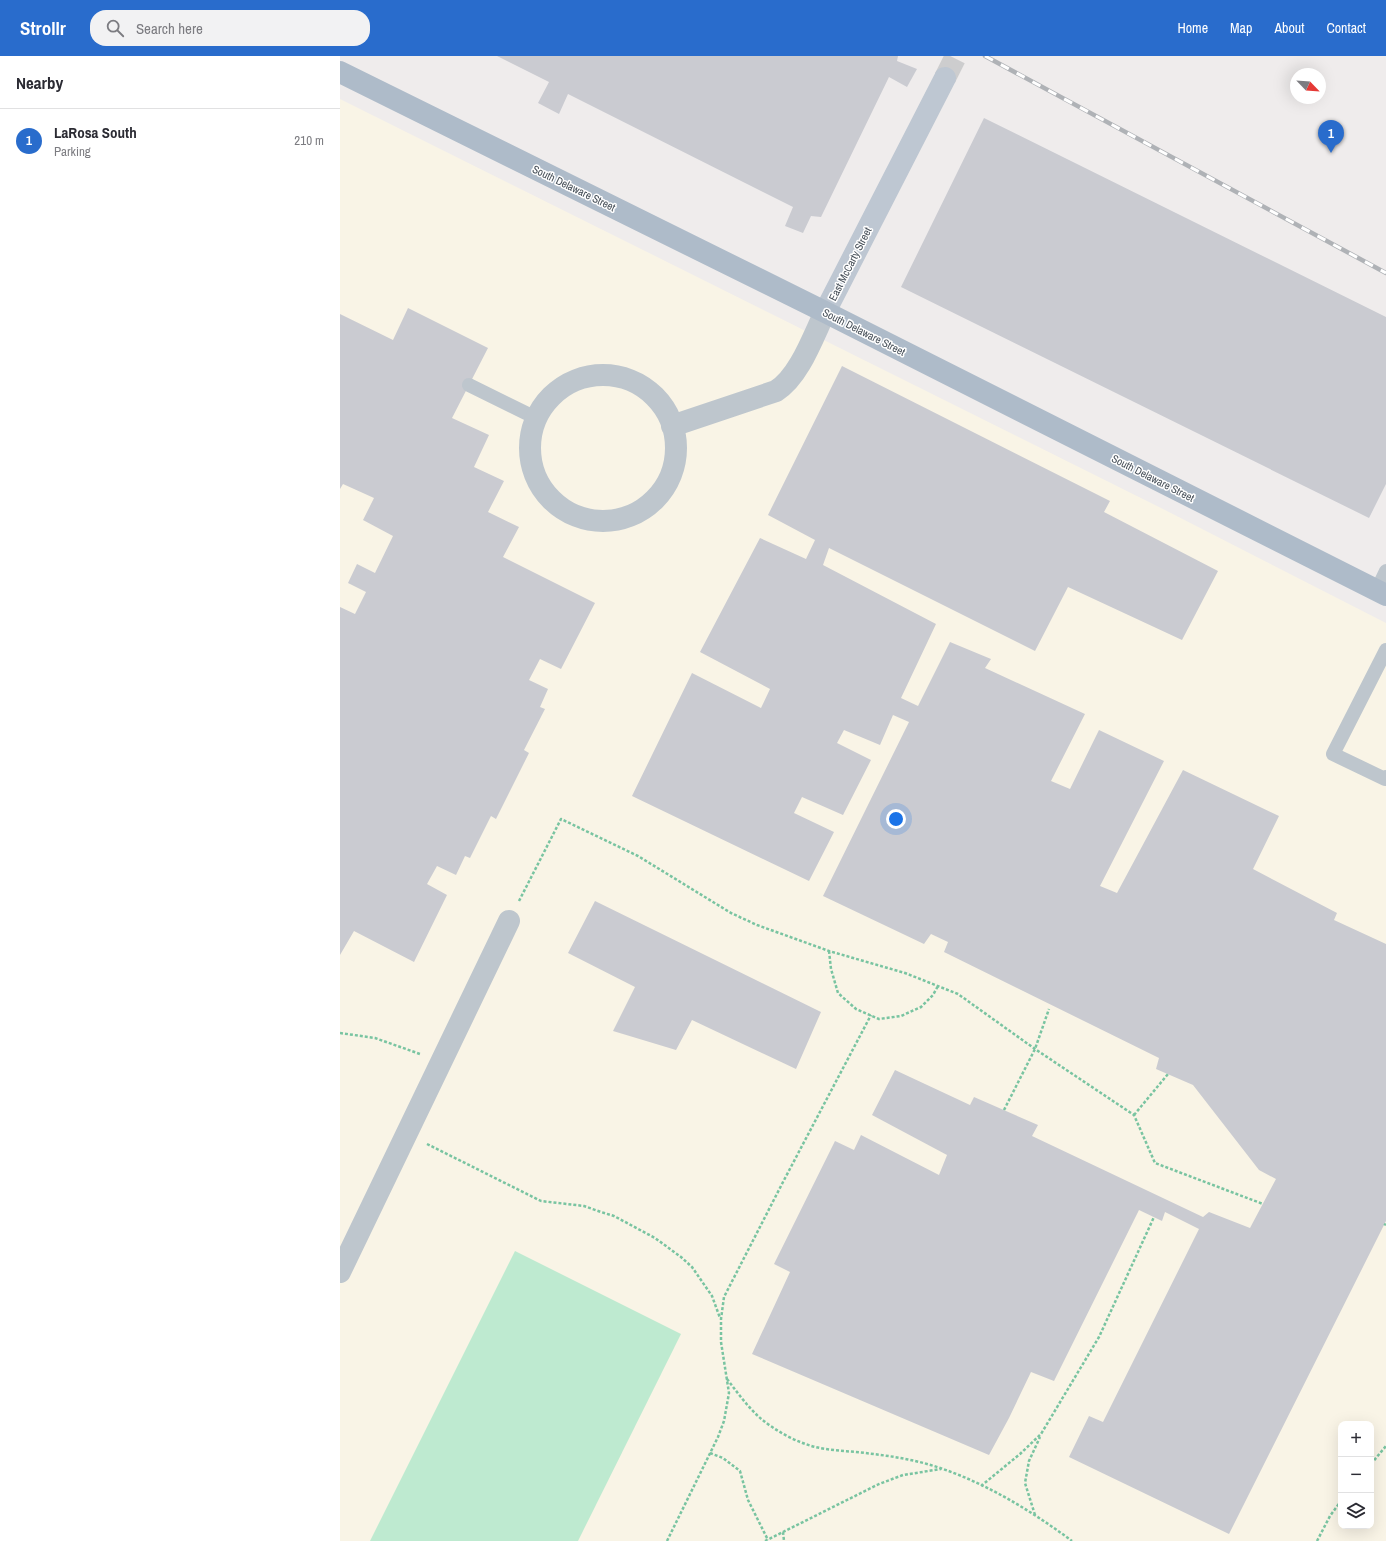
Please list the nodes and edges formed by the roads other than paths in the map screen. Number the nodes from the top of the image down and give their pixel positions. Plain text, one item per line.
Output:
1 (340, 72) edge
2 (945, 78) tunnel mouth
3 (825, 312) junction
4 (469, 386) dead end
5 (536, 418) junction
6 (672, 426) junction
7 (1386, 571) edge
8 (1381, 592) edge
9 (1386, 650) edge
10 (1385, 778) edge
11 (509, 921) road end
12 (340, 1272) edge

1 - 3 main road, South Delaware Street
2 - 3 main road, East McCarty Street
3 - 6 street, East McCarty Street
3 - 8 main road, South Delaware Street
4 - 5 lane
5 - 6 street
5 - 6 street
7 - 8 lane
9 - 10 lane
11 - 12 street

